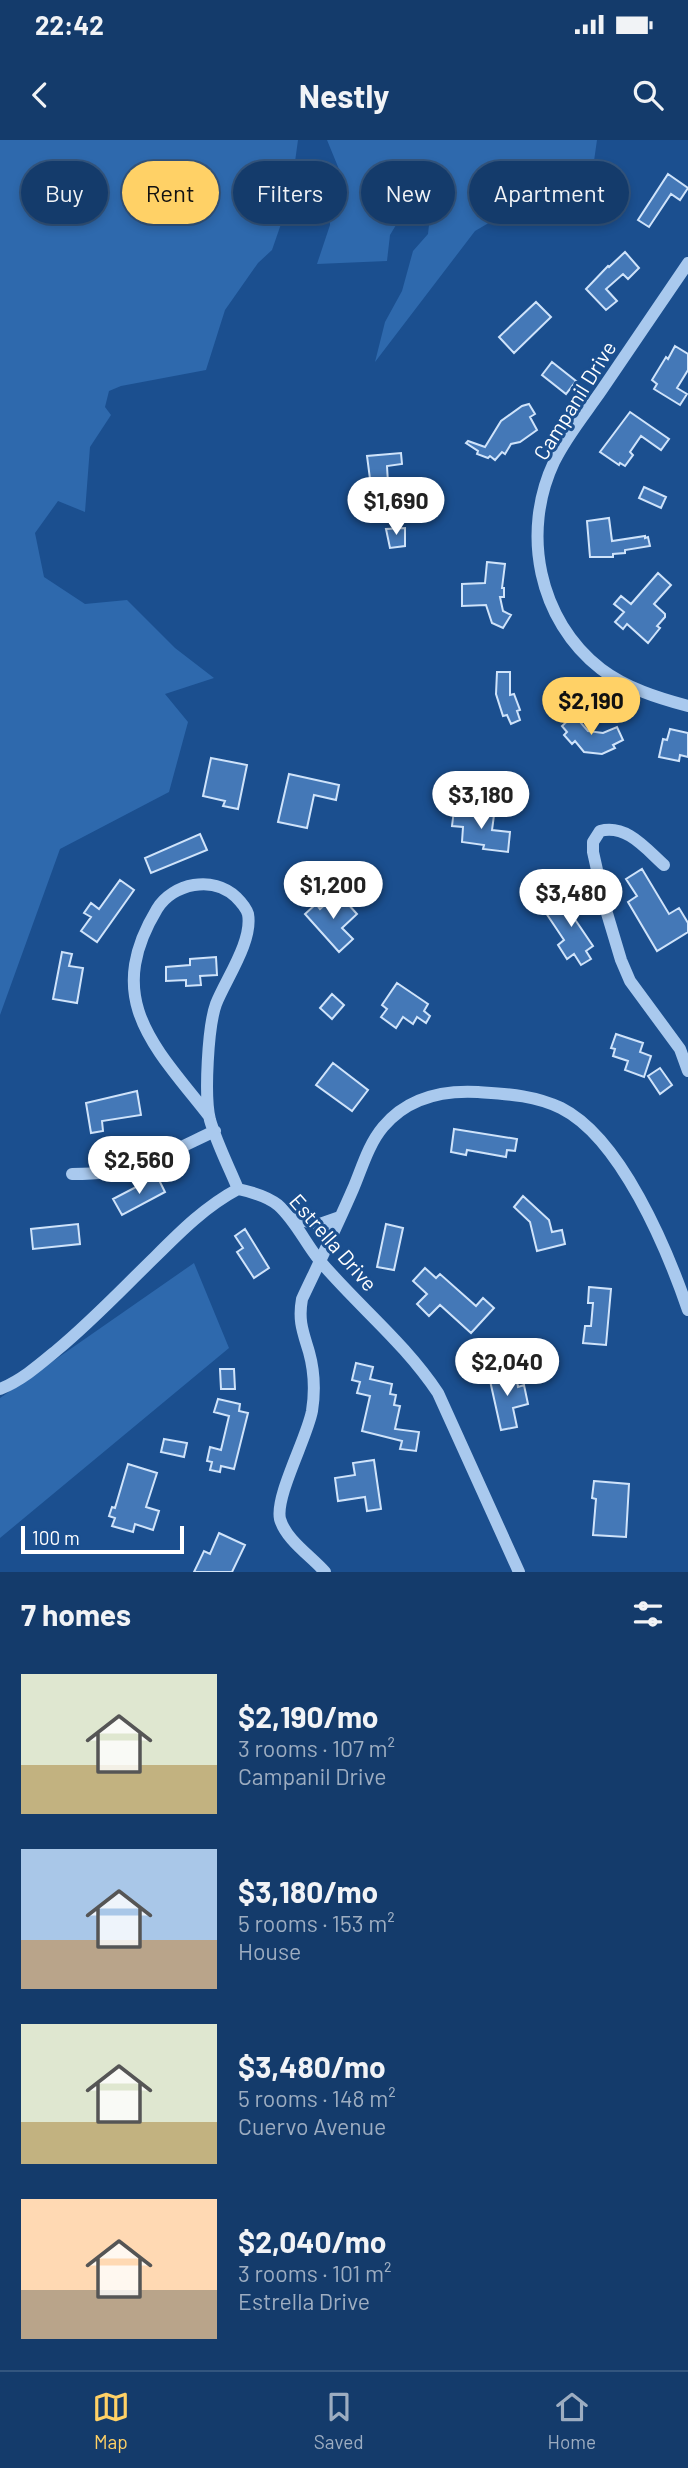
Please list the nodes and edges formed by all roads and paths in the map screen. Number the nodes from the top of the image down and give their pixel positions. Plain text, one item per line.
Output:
1 (688, 263) edge
2 (688, 706) edge
3 (664, 865) dead end
4 (688, 1071) edge
5 (209, 1116) junction
6 (215, 1131) junction
7 (72, 1174) dead end
8 (239, 1189) junction
9 (340, 1217) junction
10 (290, 1218) junction
11 (320, 1260) junction
12 (688, 1310) edge
13 (0, 1390) edge
14 (325, 1572) edge
15 (519, 1572) edge

1 - 2 street, Campanil Drive
3 - 4 street
5 - 5 street
5 - 6 street
6 - 7 street
6 - 8 street
8 - 10 street, Estrella Drive
8 - 13 street
9 - 10 street
9 - 11 street
9 - 12 street
10 - 11 street, Estrella Drive
11 - 14 street
11 - 15 street, Estrella Drive

